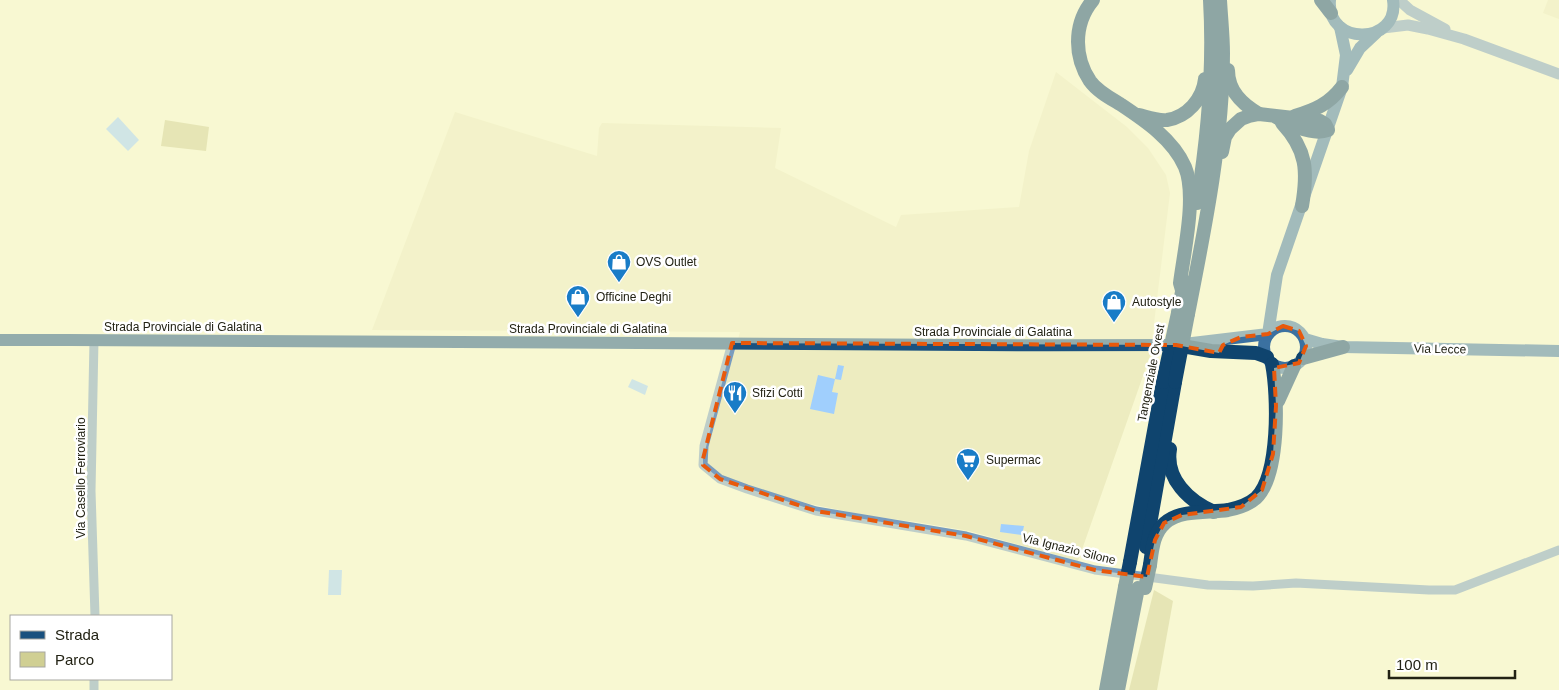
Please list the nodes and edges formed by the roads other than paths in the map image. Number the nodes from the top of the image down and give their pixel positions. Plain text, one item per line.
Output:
1 (1094, 0) edge
2 (1210, 0) edge
3 (1220, 0) edge
4 (1321, 0) edge
5 (1394, 0) edge
6 (1399, 0) edge
7 (1331, 6) edge
8 (1340, 27) junction
9 (1215, 28) junction
10 (1380, 30) junction
11 (1464, 39) junction
12 (1345, 72) junction
13 (1559, 74) edge
14 (1342, 87) junction
15 (1135, 114) junction
16 (1259, 114) junction
17 (1276, 117) junction
18 (1292, 117) junction
19 (1328, 130) junction
20 (1302, 206) junction
21 (1196, 272) junction
22 (1277, 275) junction
23 (1182, 290) junction
24 (1183, 313) junction
25 (1289, 326) junction
26 (1268, 334) junction
27 (1241, 338) junction
28 (1305, 339) junction
29 (0, 340) edge
30 (94, 340) junction
31 (732, 344) junction
32 (1176, 345) junction
33 (1343, 347) junction
34 (1559, 351) edge
35 (1222, 352) junction
36 (1270, 361) junction
37 (1298, 362) junction
38 (1171, 385) junction
39 (1276, 406) junction
40 (1215, 512) junction
41 (1559, 550) edge
42 (1141, 564) junction
43 (1136, 588) junction
44 (95, 615) edge
45 (1106, 690) edge
46 (1118, 690) edge

1 - 15 highway
2 - 9 highway, Tangenziale Ovest
3 - 9 highway, Tangenziale Ovest
4 - 7 highway
5 - 10 main road
6 - 11 street
7 - 8 main road
8 - 10 main road
8 - 12 main road
9 - 15 highway
9 - 16 highway
9 - 21 highway, Tangenziale Ovest
9 - 23 highway, Tangenziale Ovest
10 - 11 street
10 - 12 main road
11 - 13 street
12 - 14 main road
14 - 18 highway
14 - 19 main road
15 - 23 highway
16 - 17 highway
16 - 21 highway
17 - 18 highway
17 - 19 highway
17 - 20 highway
18 - 19 highway
19 - 20 main road
20 - 22 main road
21 - 24 highway, Tangenziale Ovest
22 - 25 main road
22 - 26 main road
23 - 24 highway, Tangenziale Ovest
24 - 38 highway, Tangenziale Ovest, bridge
25 - 26 main road
25 - 28 main road
26 - 27 main road
26 - 36 main road
27 - 32 main road
27 - 35 street
28 - 33 main road, Via Lecce
28 - 37 main road
29 - 30 main road, Strada Provinciale di Galatina
30 - 31 main road, Strada Provinciale di Galatina
30 - 44 street, Via Casello Ferroviario
31 - 32 main road, Strada Provinciale di Galatina
31 - 41 street, Via Ignazio Silone
32 - 35 highway
33 - 34 main road, Via Lecce
33 - 37 highway
35 - 36 highway
36 - 37 main road
36 - 39 highway
37 - 39 highway
38 - 40 highway
38 - 42 highway, Tangenziale Ovest
39 - 40 highway
40 - 42 highway
42 - 43 highway, bridge
42 - 43 highway, Tangenziale Ovest, bridge
43 - 45 highway, Tangenziale Ovest
43 - 46 highway

